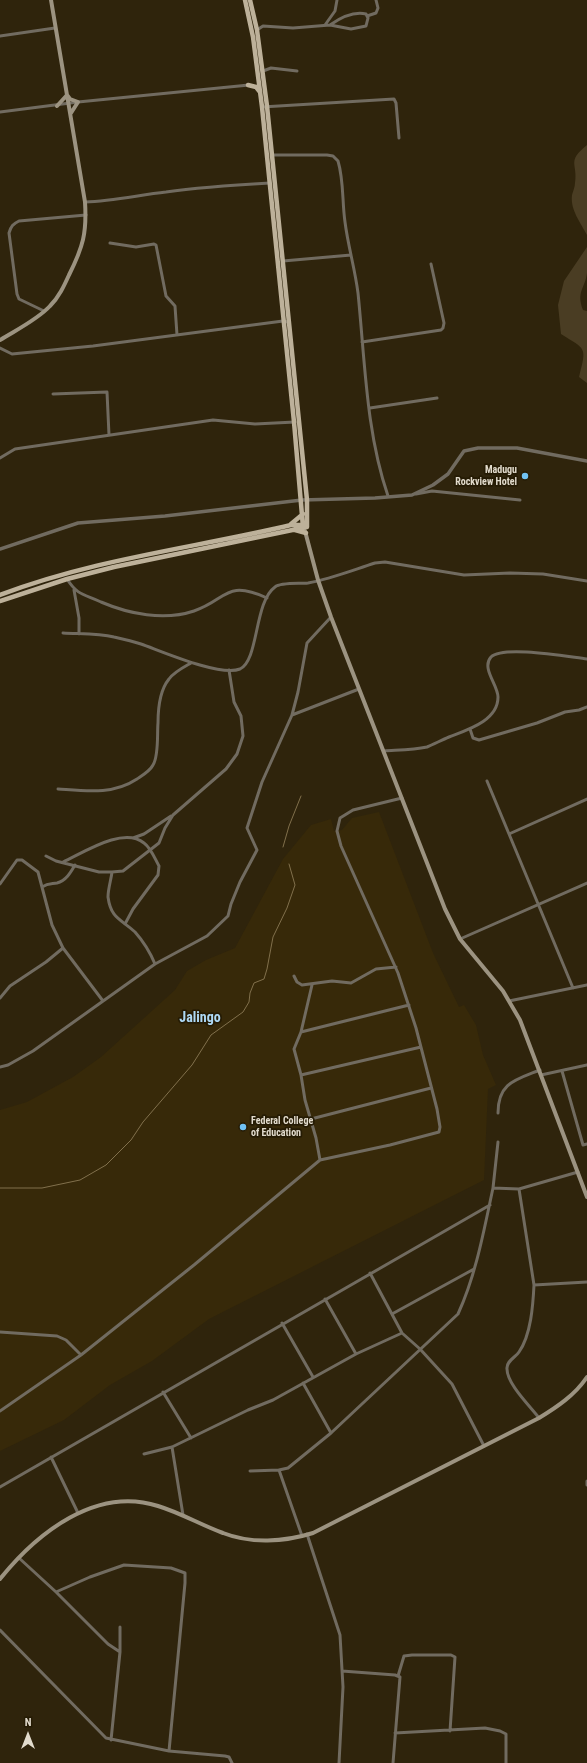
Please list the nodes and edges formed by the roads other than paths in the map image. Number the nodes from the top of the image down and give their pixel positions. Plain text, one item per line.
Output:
1 (50, 0) edge
2 (245, 0) edge
3 (250, 0) edge
4 (337, 0) edge
5 (376, 0) edge
6 (366, 16) junction
7 (325, 25) junction
8 (330, 25) junction
9 (56, 28) junction
10 (257, 30) junction
11 (0, 36) edge
12 (263, 71) junction
13 (297, 71) dead end
14 (259, 77) junction
15 (248, 85) junction
16 (262, 87) junction
17 (261, 94) junction
18 (67, 95) junction
19 (78, 102) junction
20 (69, 104) junction
21 (57, 106) junction
22 (265, 106) junction
23 (0, 112) edge
24 (71, 113) junction
25 (399, 138) dead end
26 (270, 156) junction
27 (270, 183) junction
28 (85, 202) junction
29 (86, 215) junction
30 (110, 243) dead end
31 (351, 256) junction
32 (283, 261) junction
33 (431, 264) dead end
34 (44, 311) junction
35 (286, 322) junction
36 (177, 335) junction
37 (0, 340) edge
38 (362, 342) junction
39 (0, 348) edge
40 (53, 394) dead end
41 (437, 398) dead end
42 (370, 408) junction
43 (297, 422) junction
44 (110, 435) junction
45 (0, 458) edge
46 (587, 461) edge
47 (412, 495) junction
48 (388, 496) junction
49 (304, 500) junction
50 (520, 500) dead end
51 (303, 514) junction
52 (306, 526) junction
53 (291, 527) junction
54 (306, 534) junction
55 (0, 548) edge
56 (67, 579) junction
57 (318, 580) junction
58 (587, 581) edge
59 (74, 590) junction
60 (0, 595) edge
61 (267, 598) junction
62 (0, 601) edge
63 (331, 617) junction
64 (63, 633) dead end
65 (79, 634) junction
66 (587, 659) edge
67 (191, 662) junction
68 (230, 670) junction
69 (359, 689) junction
70 (587, 707) edge
71 (292, 715) junction
72 (470, 729) junction
73 (384, 751) junction
74 (487, 781) dead end
75 (58, 790) dead end
76 (402, 798) junction
77 (587, 799) edge
78 (173, 815) junction
79 (509, 834) junction
80 (133, 838) junction
81 (150, 851) junction
82 (46, 856) dead end
83 (63, 862) junction
84 (75, 865) junction
85 (112, 872) junction
86 (587, 882) edge
87 (0, 884) edge
88 (42, 887) junction
89 (538, 904) junction
90 (125, 924) junction
91 (460, 939) junction
92 (63, 948) junction
93 (154, 964) junction
94 (396, 967) junction
95 (294, 976) dead end
96 (312, 985) junction
97 (587, 985) edge
98 (573, 988) junction
99 (0, 998) edge
100 (103, 1001) junction
101 (509, 1001) junction
102 (409, 1005) junction
103 (301, 1032) junction
104 (421, 1048) junction
105 (587, 1065) edge
106 (0, 1067) edge
107 (562, 1071) junction
108 (540, 1073) junction
109 (301, 1075) junction
110 (431, 1088) junction
111 (498, 1113) dead end
112 (311, 1119) junction
113 (498, 1142) dead end
114 (587, 1144) edge
115 (320, 1160) junction
116 (578, 1172) junction
117 (493, 1188) junction
118 (518, 1189) junction
119 (587, 1197) edge
120 (490, 1205) junction
121 (474, 1269) junction
122 (370, 1273) junction
123 (587, 1282) edge
124 (534, 1286) junction
125 (325, 1299) junction
126 (392, 1314) junction
127 (282, 1323) junction
128 (0, 1332) edge
129 (402, 1333) junction
130 (420, 1349) junction
131 (356, 1354) junction
132 (81, 1355) junction
133 (313, 1377) junction
134 (587, 1377) edge
135 (303, 1383) junction
136 (163, 1392) junction
137 (0, 1411) edge
138 (539, 1418) junction
139 (330, 1433) junction
140 (191, 1438) junction
141 (484, 1446) junction
142 (172, 1447) junction
143 (144, 1454) dead end
144 (51, 1457) junction
145 (279, 1470) junction
146 (250, 1471) dead end
147 (587, 1481) edge
148 (587, 1485) edge
149 (0, 1487) edge
150 (78, 1513) junction
151 (183, 1515) junction
152 (307, 1534) junction
153 (302, 1536) junction
154 (19, 1558) junction
155 (0, 1579) edge
156 (56, 1592) junction
157 (120, 1627) dead end
158 (0, 1630) edge
159 (120, 1652) junction
160 (342, 1671) junction
161 (398, 1676) junction
162 (450, 1731) junction
163 (396, 1733) junction
164 (111, 1740) junction
165 (169, 1751) junction
166 (232, 1763) edge
167 (339, 1763) edge
168 (393, 1763) edge
169 (506, 1763) edge

1 - 9 main road
2 - 14 main road
3 - 10 main road
4 - 7 street
5 - 6 street
6 - 8 street
6 - 8 street
7 - 8 street
7 - 10 street
9 - 11 street
9 - 18 main road
10 - 12 main road
12 - 13 street
12 - 16 main road
14 - 15 main road
14 - 16 main road
15 - 16 street
15 - 17 main road
15 - 19 street
16 - 17 main road
16 - 22 main road
17 - 22 main road
18 - 19 main road
18 - 20 main road
18 - 21 main road
19 - 20 street
19 - 24 main road
20 - 21 street
20 - 24 main road
21 - 23 street
22 - 25 street
22 - 26 main road
24 - 28 main road
26 - 27 main road
26 - 31 street
26 - 32 main road
27 - 28 street
27 - 35 main road
28 - 29 main road
29 - 34 main road
29 - 34 street
30 - 36 street
31 - 32 street
31 - 38 street
32 - 35 main road
33 - 38 street
34 - 37 main road
35 - 36 street
35 - 43 main road
36 - 39 street
38 - 42 street
40 - 44 street
41 - 42 street
42 - 48 street
43 - 44 street
43 - 49 main road
44 - 45 street
46 - 47 street
47 - 48 street
47 - 50 street
48 - 49 street
49 - 51 main road
49 - 52 main road
49 - 55 street
51 - 52 main road
51 - 53 main road
52 - 53 main road
52 - 54 main road
53 - 54 main road
53 - 56 main road
53 - 60 main road
54 - 57 main road
56 - 59 street
56 - 62 main road
57 - 58 street
57 - 61 street
57 - 63 main road
59 - 61 street
59 - 65 street
61 - 68 street
63 - 69 main road
63 - 71 street
64 - 65 street
65 - 67 street
66 - 72 street
67 - 68 street
67 - 75 street
68 - 78 street
69 - 71 street
69 - 73 main road
70 - 72 street
71 - 93 street
72 - 73 street
73 - 76 main road
74 - 79 street
76 - 91 main road
76 - 94 street
77 - 79 street
78 - 80 street
78 - 81 street
79 - 89 street
80 - 81 street
80 - 83 street
81 - 85 street
81 - 90 street
82 - 83 street
83 - 84 street
84 - 85 street
84 - 88 street
85 - 90 street
86 - 89 street
87 - 88 street
88 - 92 street
89 - 91 street
89 - 98 street
90 - 93 street
91 - 101 main road
92 - 99 street
92 - 100 street
93 - 100 street
94 - 96 street
94 - 102 street
95 - 96 street
96 - 103 street
97 - 98 street
98 - 101 street
100 - 106 street
101 - 108 main road
102 - 103 street
102 - 104 street
103 - 109 street
104 - 109 street
104 - 110 street
105 - 107 street
107 - 108 street
107 - 114 street
108 - 111 street
108 - 116 main road
109 - 112 street
110 - 112 street
110 - 115 street
112 - 115 street
113 - 117 street
115 - 132 street
116 - 118 street
116 - 119 main road
117 - 118 street
117 - 120 street
118 - 124 street
120 - 121 street
120 - 122 street
121 - 126 street
121 - 130 street
122 - 125 street
122 - 126 street
123 - 124 street
124 - 138 street
125 - 127 street
125 - 131 street
126 - 129 street
127 - 133 street
127 - 136 street
128 - 132 street
129 - 130 street
129 - 131 street
130 - 139 street
130 - 141 street
131 - 133 street
132 - 137 street
133 - 135 street
134 - 138 main road
135 - 139 street
135 - 140 street
136 - 140 street
136 - 144 street
138 - 141 main road
139 - 145 street
140 - 142 street
141 - 152 main road
142 - 143 street
142 - 151 street
144 - 149 street
144 - 150 street
145 - 146 street
145 - 153 street
147 - 148 street
150 - 151 main road
150 - 154 main road
151 - 153 main road
152 - 153 main road
152 - 160 street
154 - 155 main road
154 - 156 street
156 - 159 street
156 - 165 street
157 - 159 street
158 - 164 street
159 - 164 street
160 - 161 street
160 - 167 street
161 - 162 street
161 - 163 street
162 - 163 street
162 - 169 street
163 - 168 street
164 - 165 street
165 - 166 street

